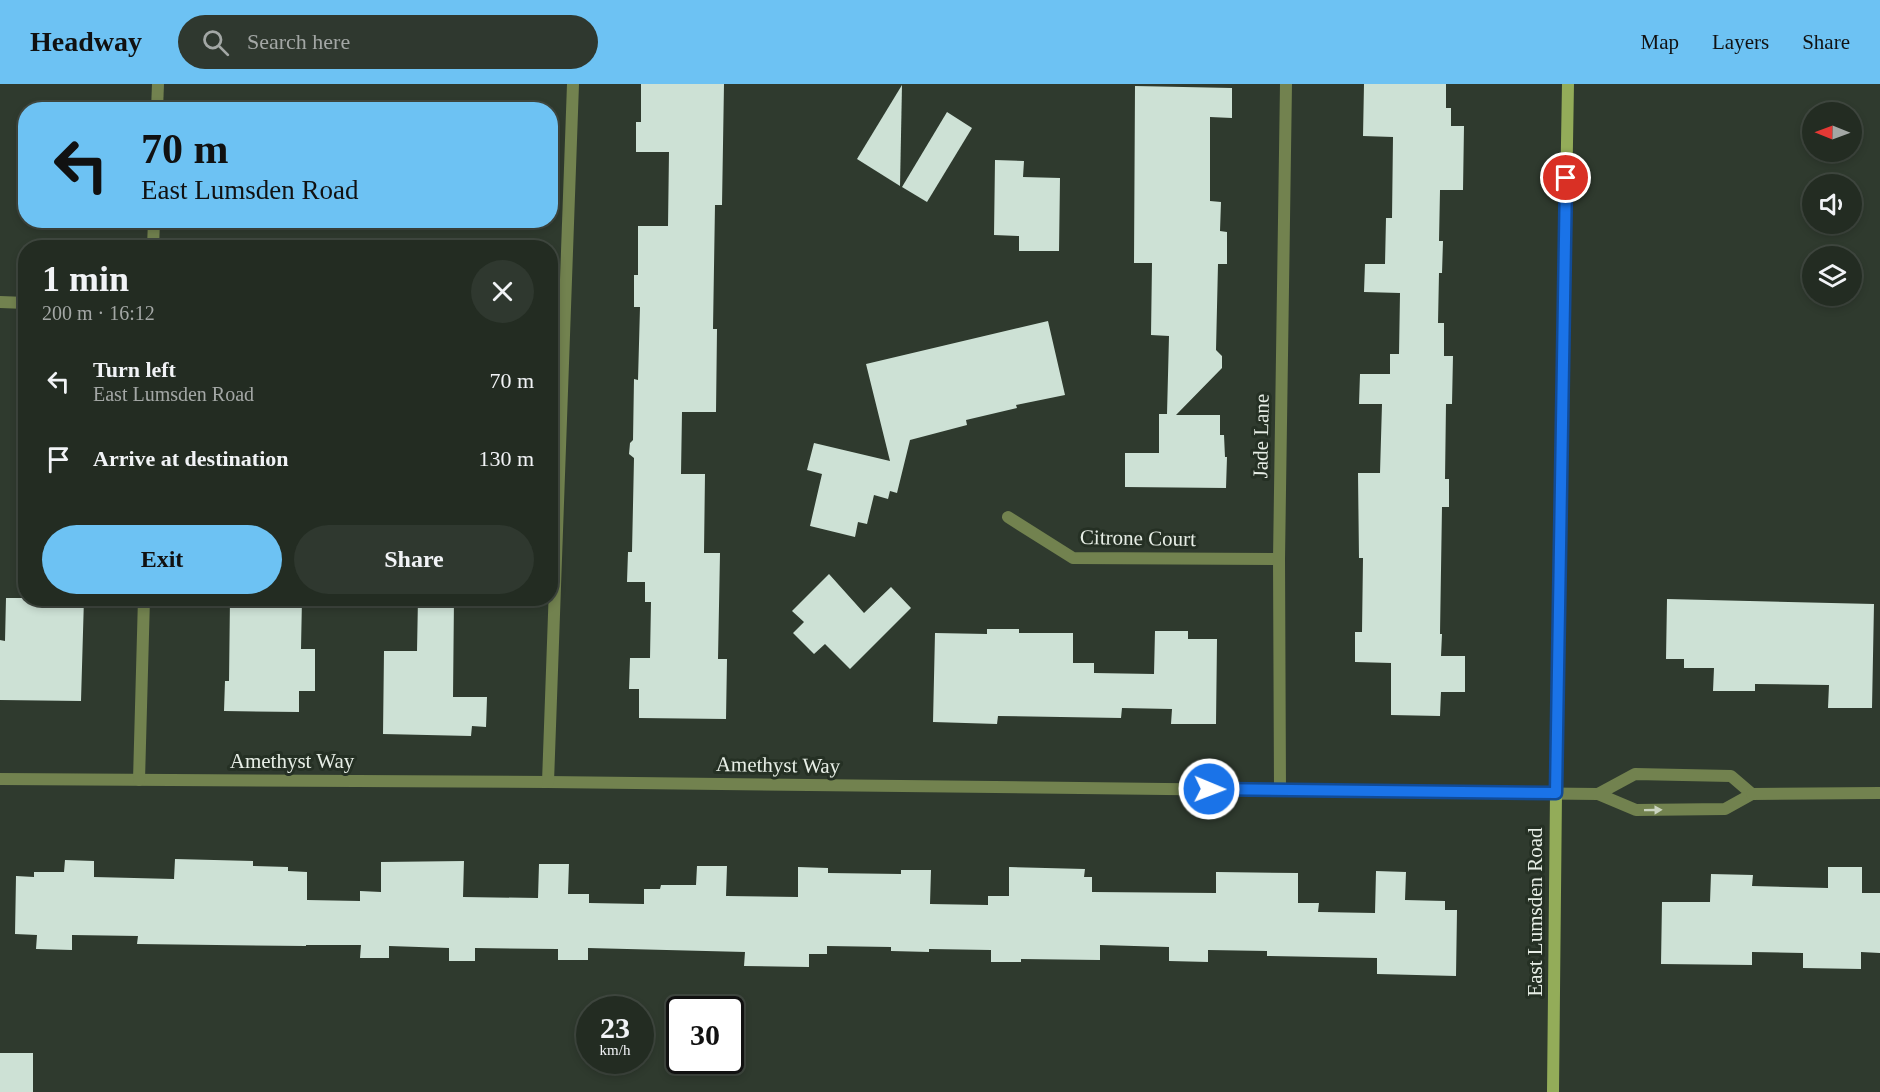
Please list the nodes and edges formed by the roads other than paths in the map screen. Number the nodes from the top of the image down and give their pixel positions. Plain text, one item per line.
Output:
1 (158, 84) edge
2 (573, 84) edge
3 (1286, 84) edge
4 (1568, 84) edge
5 (157, 102) edge
6 (0, 302) edge
7 (18, 303) edge
8 (558, 503) edge
9 (1008, 517) dead end
10 (1279, 559) junction
11 (144, 606) edge
12 (554, 606) edge
13 (0, 779) edge
14 (139, 780) junction
15 (548, 782) junction
16 (1280, 789) junction
17 (1556, 793) junction
18 (1880, 793) edge
19 (1598, 794) junction
20 (1752, 794) junction
21 (1554, 1092) edge

1 - 5 street
2 - 8 street
3 - 10 street, Jade Lane
4 - 17 street, East Lumsden Road
6 - 7 street
9 - 10 street, Citrone Court
10 - 16 street, Jade Lane
11 - 14 street
12 - 15 street
13 - 14 street, Amethyst Way
14 - 15 street, Amethyst Way
15 - 16 street, Amethyst Way
16 - 17 street, Amethyst Way
17 - 19 street, Amethyst Way
17 - 21 street, East Lumsden Road
18 - 20 street
19 -> 20 street
19 - 20 street

